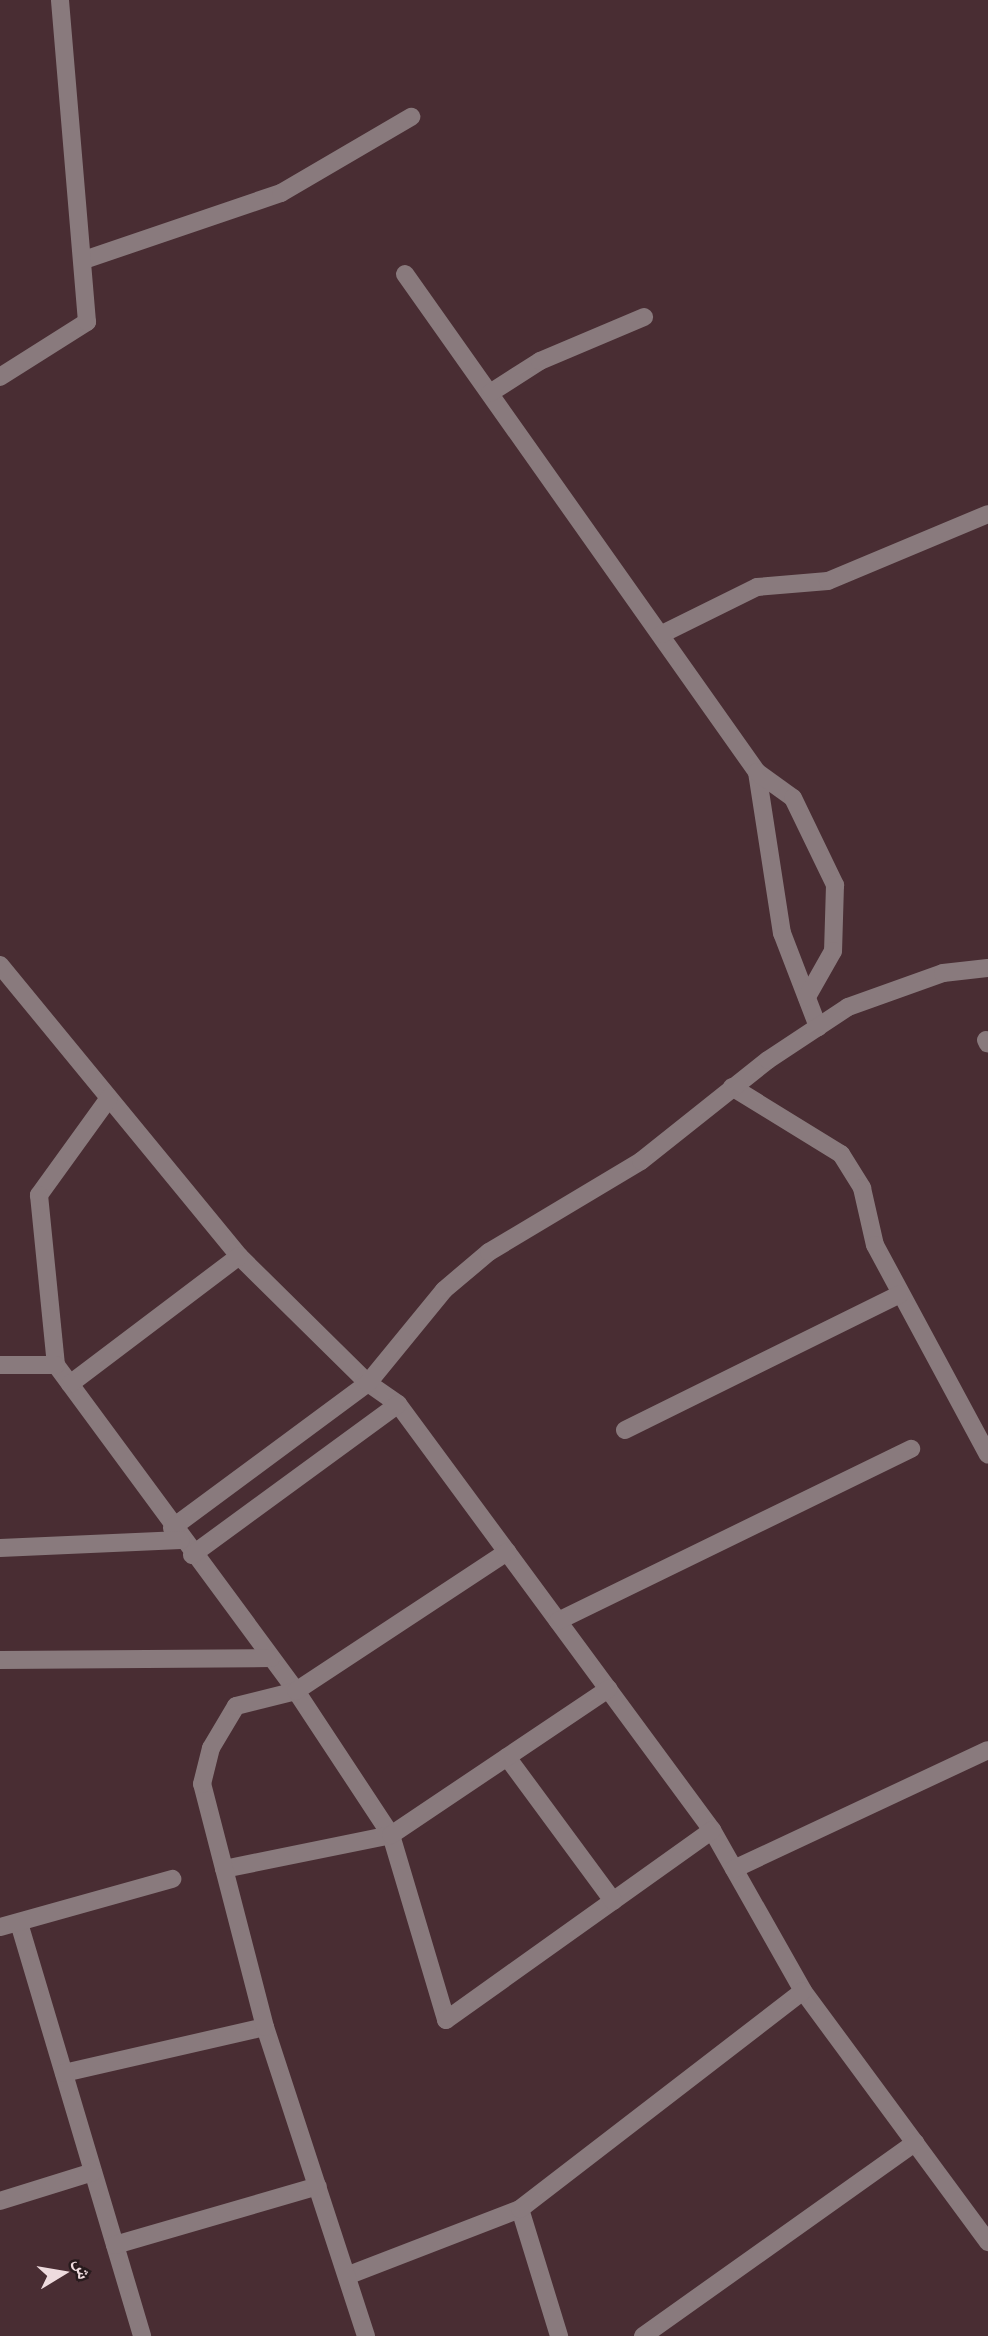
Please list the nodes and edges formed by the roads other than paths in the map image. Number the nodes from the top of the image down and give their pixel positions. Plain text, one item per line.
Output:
1 (60, 0) edge
2 (411, 117) dead end
3 (84, 260) junction
4 (405, 274) dead end
5 (645, 317) dead end
6 (0, 377) edge
7 (490, 393) junction
8 (988, 514) edge
9 (662, 634) junction
10 (757, 772) junction
11 (988, 968) edge
12 (3, 971) edge
13 (807, 997) junction
14 (818, 1027) junction
15 (732, 1087) junction
16 (109, 1098) junction
17 (239, 1256) junction
18 (901, 1294) junction
19 (0, 1365) edge
20 (56, 1365) junction
21 (369, 1383) junction
22 (70, 1384) junction
23 (398, 1404) junction
24 (625, 1430) dead end
25 (911, 1449) dead end
26 (988, 1455) edge
27 (176, 1534) junction
28 (0, 1548) edge
29 (506, 1552) junction
30 (192, 1555) junction
31 (558, 1621) junction
32 (271, 1658) junction
33 (0, 1660) edge
34 (607, 1689) junction
35 (296, 1691) junction
36 (988, 1750) edge
37 (507, 1757) junction
38 (712, 1830) junction
39 (391, 1835) junction
40 (224, 1869) junction
41 (734, 1869) junction
42 (172, 1879) dead end
43 (613, 1901) junction
44 (19, 1923) junction
45 (0, 1927) edge
46 (803, 1991) junction
47 (265, 2027) junction
48 (64, 2073) junction
49 (915, 2143) junction
50 (93, 2172) junction
51 (318, 2186) junction
52 (0, 2201) edge
53 (520, 2209) junction
54 (988, 2242) edge
55 (115, 2245) junction
56 (349, 2275) junction
57 (142, 2336) edge
58 (366, 2336) edge
59 (559, 2336) edge
60 (643, 2336) edge

1 - 3 street
2 - 3 street
3 - 6 street
4 - 7 street
5 - 7 street
7 - 9 street
8 - 9 street
9 - 10 street
10 - 13 street
10 - 13 street
11 - 14 street
12 - 16 street
13 - 14 street
14 - 15 street
15 - 18 street
15 - 21 street
16 - 17 street
16 - 20 street
17 - 21 street
17 - 22 street
18 - 24 street
18 - 26 street
19 - 20 street
20 - 22 street
21 - 23 street
21 - 27 street
22 - 27 street
23 - 29 street
23 - 30 street
25 - 31 street
27 - 28 street
27 - 30 street
29 - 31 street
29 - 35 street
30 - 32 street
31 - 34 street
32 - 33 street
32 - 35 street
34 - 37 street
34 - 38 street
35 - 39 street
35 - 40 street
36 - 41 street
37 - 39 street
37 - 43 street
38 - 41 street
38 - 43 street
39 - 40 street
39 - 43 street
40 - 47 street
41 - 46 street
42 - 44 street
44 - 45 street
44 - 48 street
46 - 49 street
46 - 53 street
47 - 48 street
47 - 51 street
48 - 50 street
49 - 54 street
49 - 60 street
50 - 52 street
50 - 55 street
51 - 55 street
51 - 56 street
53 - 56 street
53 - 59 street
55 - 57 street
56 - 58 street

